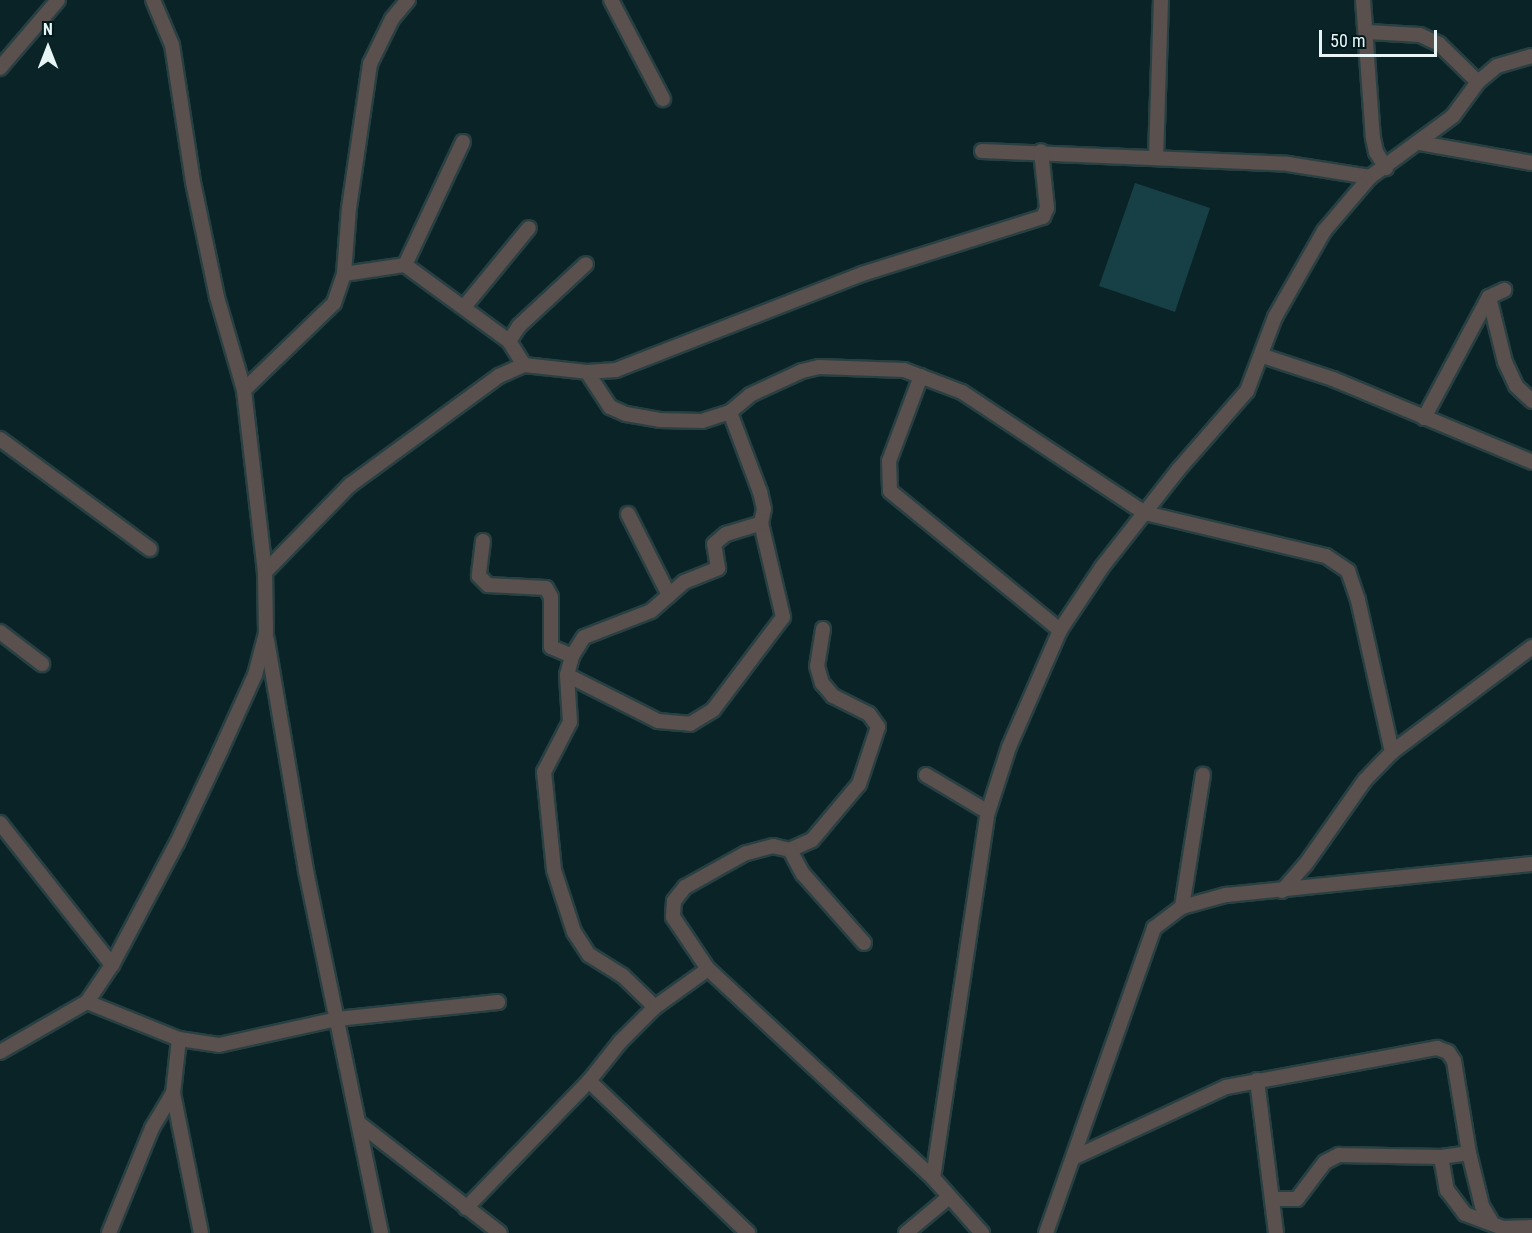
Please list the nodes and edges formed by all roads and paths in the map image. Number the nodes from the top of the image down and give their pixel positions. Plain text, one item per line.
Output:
1 (58, 0) edge
2 (153, 0) edge
3 (408, 0) edge
4 (611, 0) edge
5 (1161, 0) edge
6 (1363, 0) edge
7 (1368, 32) junction
8 (1532, 56) edge
9 (0, 68) edge
10 (1478, 82) junction
11 (663, 99) dead end
12 (463, 142) dead end
13 (1420, 143) junction
14 (982, 151) dead end
15 (1041, 151) junction
16 (1156, 158) junction
17 (1532, 163) edge
18 (1386, 168) junction
19 (1370, 177) junction
20 (530, 228) dead end
21 (586, 264) dead end
22 (405, 265) junction
23 (344, 274) junction
24 (1504, 290) dead end
25 (1489, 297) junction
26 (464, 307) junction
27 (509, 341) junction
28 (1263, 356) junction
29 (524, 365) junction
30 (587, 372) junction
31 (921, 376) junction
32 (244, 390) junction
33 (1532, 401) edge
34 (730, 412) junction
35 (1424, 418) junction
36 (0, 439) edge
37 (1532, 462) edge
38 (1144, 513) junction
39 (628, 514) dead end
40 (761, 523) junction
41 (483, 541) dead end
42 (150, 549) dead end
43 (265, 572) junction
44 (669, 595) junction
45 (824, 629) dead end
46 (1060, 630) junction
47 (0, 632) edge
48 (266, 633) junction
49 (1532, 647) edge
50 (572, 656) junction
51 (42, 664) dead end
52 (567, 675) junction
53 (1392, 752) junction
54 (926, 775) dead end
55 (1203, 775) dead end
56 (988, 812) junction
57 (0, 823) edge
58 (790, 850) junction
59 (1532, 864) edge
60 (1282, 891) junction
61 (1182, 907) junction
62 (864, 943) dead end
63 (112, 965) junction
64 (708, 969) junction
65 (87, 1002) junction
66 (498, 1002) dead end
67 (655, 1007) junction
68 (337, 1019) junction
69 (178, 1039) junction
70 (0, 1052) edge
71 (1257, 1080) junction
72 (589, 1081) junction
73 (173, 1093) junction
74 (360, 1124) junction
75 (1469, 1154) junction
76 (1441, 1157) junction
77 (1073, 1158) junction
78 (933, 1178) junction
79 (949, 1197) junction
80 (1272, 1199) junction
81 (466, 1208) junction
82 (1491, 1221) junction
83 (1532, 1227) edge
84 (109, 1233) edge
85 (201, 1233) edge
86 (381, 1233) edge
87 (500, 1233) edge
88 (748, 1233) edge
89 (906, 1233) edge
90 (982, 1233) edge
91 (1046, 1233) edge
92 (1276, 1233) edge

1 - 9 street
2 - 32 street
3 - 23 street
4 - 11 street
5 - 16 street
6 - 7 street
7 - 10 street
7 - 18 street
8 - 10 street
10 - 13 street
12 - 22 street
13 - 17 street
13 - 18 street
14 - 15 street
15 - 16 street
15 - 30 street
16 - 19 street
18 - 19 street
19 - 28 street
20 - 26 street
21 - 27 street
22 - 23 street
22 - 26 street
23 - 32 street
24 - 25 street
25 - 33 street
25 - 35 street
26 - 27 street
27 - 29 street
28 - 35 street
28 - 38 street
29 - 30 street
29 - 43 street
30 - 34 street
31 - 34 street
31 - 38 street
31 - 46 street
32 - 43 street
34 - 40 street
35 - 37 street
36 - 42 street
38 - 46 street
38 - 53 street
39 - 44 street
40 - 44 street
40 - 52 street
41 - 50 street
43 - 48 street
44 - 50 street
45 - 58 street
46 - 56 street
47 - 51 street
48 - 63 street
48 - 68 street
49 - 53 street
50 - 52 street
52 - 67 street
53 - 60 street
54 - 56 street
55 - 61 street
56 - 78 street
57 - 63 street
58 - 62 street
58 - 64 street
59 - 60 street
60 - 61 street
61 - 77 street
63 - 65 street
64 - 67 street
64 - 78 street
65 - 69 street
65 - 70 street
66 - 68 street
67 - 72 street
68 - 69 street
68 - 74 street
69 - 73 street
71 - 75 street
71 - 77 street
71 - 80 street
72 - 81 street
72 - 88 street
73 - 84 street
73 - 85 street
74 - 81 street
74 - 86 street
75 - 76 street
75 - 82 street
76 - 80 street
76 - 82 street
77 - 91 street
78 - 79 street
79 - 89 street
79 - 90 street
80 - 92 street
81 - 87 street
82 - 83 street

